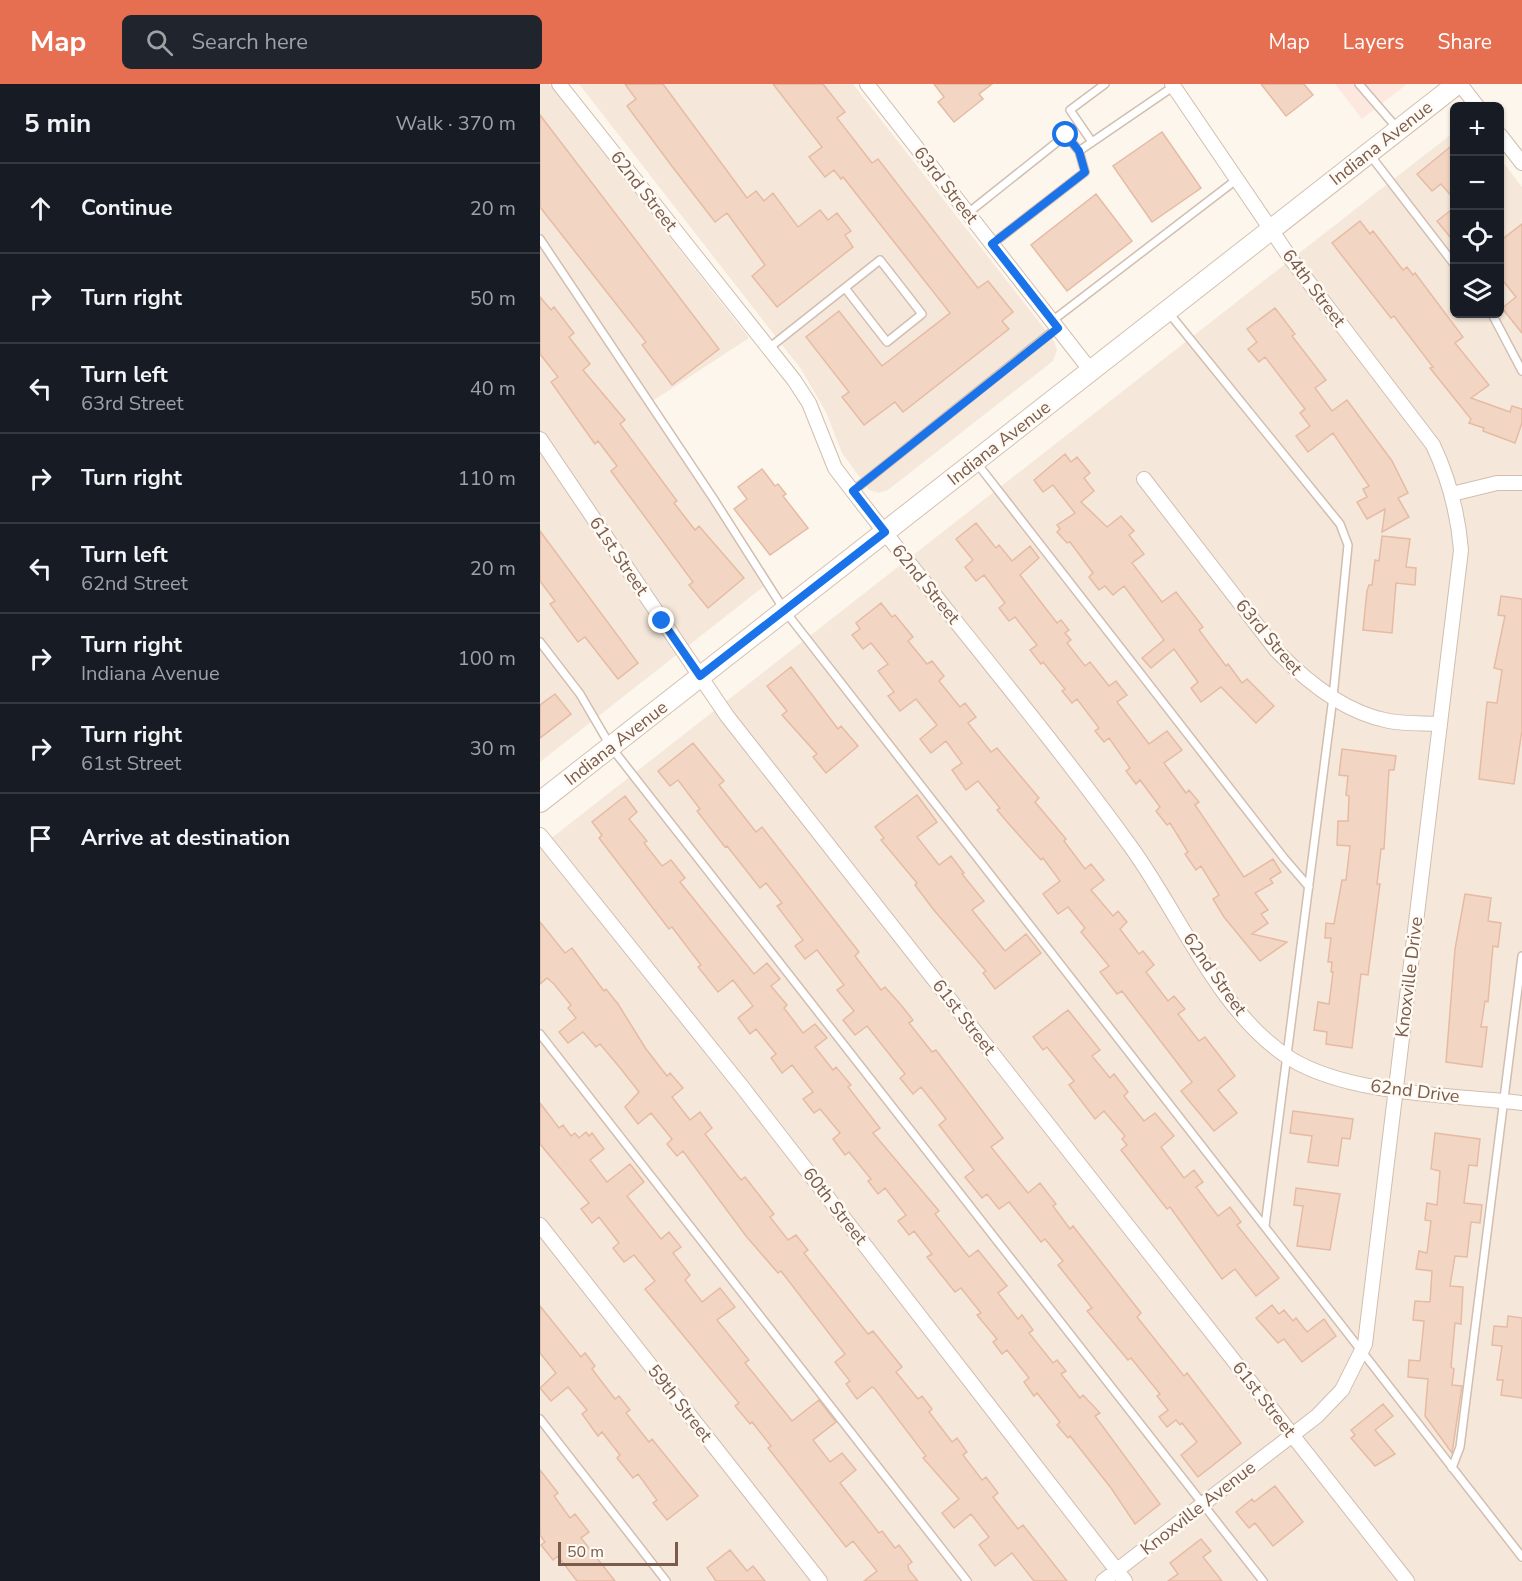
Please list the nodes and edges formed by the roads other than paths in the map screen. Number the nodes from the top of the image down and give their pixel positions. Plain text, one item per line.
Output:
1 (559, 84) edge
2 (867, 84) edge
3 (1105, 84) edge
4 (1360, 84) edge
5 (1458, 84) edge
6 (1173, 85) edge
7 (1474, 102) edge
8 (1398, 130) junction
9 (1504, 140) edge
10 (1092, 142) junction
11 (1079, 151) junction
12 (1369, 153) junction
13 (1522, 163) edge
14 (1236, 180) junction
15 (968, 213) junction
16 (1271, 230) junction
17 (540, 239) edge
18 (992, 244) junction
19 (1450, 258) edge
20 (845, 288) junction
21 (1167, 311) junction
22 (1494, 318) edge
23 (1055, 325) junction
24 (769, 348) junction
25 (1091, 371) junction
26 (1522, 371) edge
27 (540, 439) edge
28 (975, 462) junction
29 (1144, 479) dead end
30 (1522, 483) edge
31 (853, 491) junction
32 (1452, 494) junction
33 (885, 532) junction
34 (785, 610) junction
35 (540, 642) edge
36 (700, 676) junction
37 (1333, 697) junction
38 (1440, 724) junction
39 (611, 747) junction
40 (540, 802) edge
41 (540, 835) edge
42 (1310, 887) junction
43 (1522, 956) edge
44 (540, 1034) edge
45 (1289, 1058) junction
46 (1309, 1069) joint
47 (1396, 1089) junction
48 (1504, 1101) junction
49 (1522, 1103) edge
50 (540, 1225) edge
51 (1265, 1226) junction
52 (1362, 1351) junction
53 (540, 1419) edge
54 (1293, 1435) junction
55 (1452, 1468) junction
56 (1203, 1504) junction
57 (1522, 1557) edge
58 (1121, 1576) edge
59 (666, 1581) edge
60 (820, 1581) edge
61 (967, 1581) edge
62 (1103, 1581) edge
63 (1263, 1581) edge
64 (1407, 1581) edge

1 - 24 street, 62nd Street
2 - 15 street, 63rd Street
3 - 10 lane
4 - 8 lane
5 - 7 street
5 - 8 main road, Indiana Avenue
6 - 10 lane
6 - 14 street, 64th Street
8 - 12 main road, Indiana Avenue
9 - 13 street
10 - 11 lane
11 - 15 lane
11 - 18 lane
12 - 16 main road, Indiana Avenue
12 - 19 lane
14 - 16 street, 64th Street
14 - 23 lane
15 - 18 street, 63rd Street
16 - 21 main road, Indiana Avenue
16 - 32 street, 64th Street
17 - 34 lane
18 - 23 street, 63rd Street
20 - 20 lane
20 - 24 lane
21 - 25 main road, Indiana Avenue
21 - 37 lane
22 - 26 lane
23 - 25 street, 63rd Street
23 - 31 lane
24 - 31 street, 62nd Street
25 - 28 main road, Indiana Avenue
27 - 36 street, 61st Street
28 - 33 main road, Indiana Avenue
28 - 42 lane
29 - 37 street, 63rd Street
30 - 32 street
31 - 33 street, 62nd Street
32 - 38 street, Knoxville Drive
33 - 34 main road, Indiana Avenue
33 - 45 street, 62nd Street
34 - 36 main road, Indiana Avenue
34 - 51 lane
35 - 39 lane
36 - 39 main road, Indiana Avenue
36 - 54 street, 61st Street
37 - 38 street, 63rd Street
37 - 42 lane
38 - 47 street, Knoxville Drive
39 - 40 main road, Indiana Avenue
39 - 56 lane
41 - 58 street, 60th Street
42 - 45 lane
43 - 48 lane
44 - 61 lane
45 - 46 street, 62nd Street
45 - 51 lane
46 - 47 street, 62nd Drive
47 - 48 street, 62nd Drive
47 - 52 street, Knoxville Drive
48 - 49 street, 62nd Drive
48 - 55 lane
50 - 60 street, 59th Street
51 - 52 lane
52 - 54 street, Knoxville Drive
52 - 55 lane
53 - 59 lane
54 - 56 street, Knoxville Avenue
54 - 64 street, 61st Street
55 - 57 lane
56 - 58 street, Knoxville Avenue
56 - 63 lane
58 - 62 street, Knoxville Avenue

